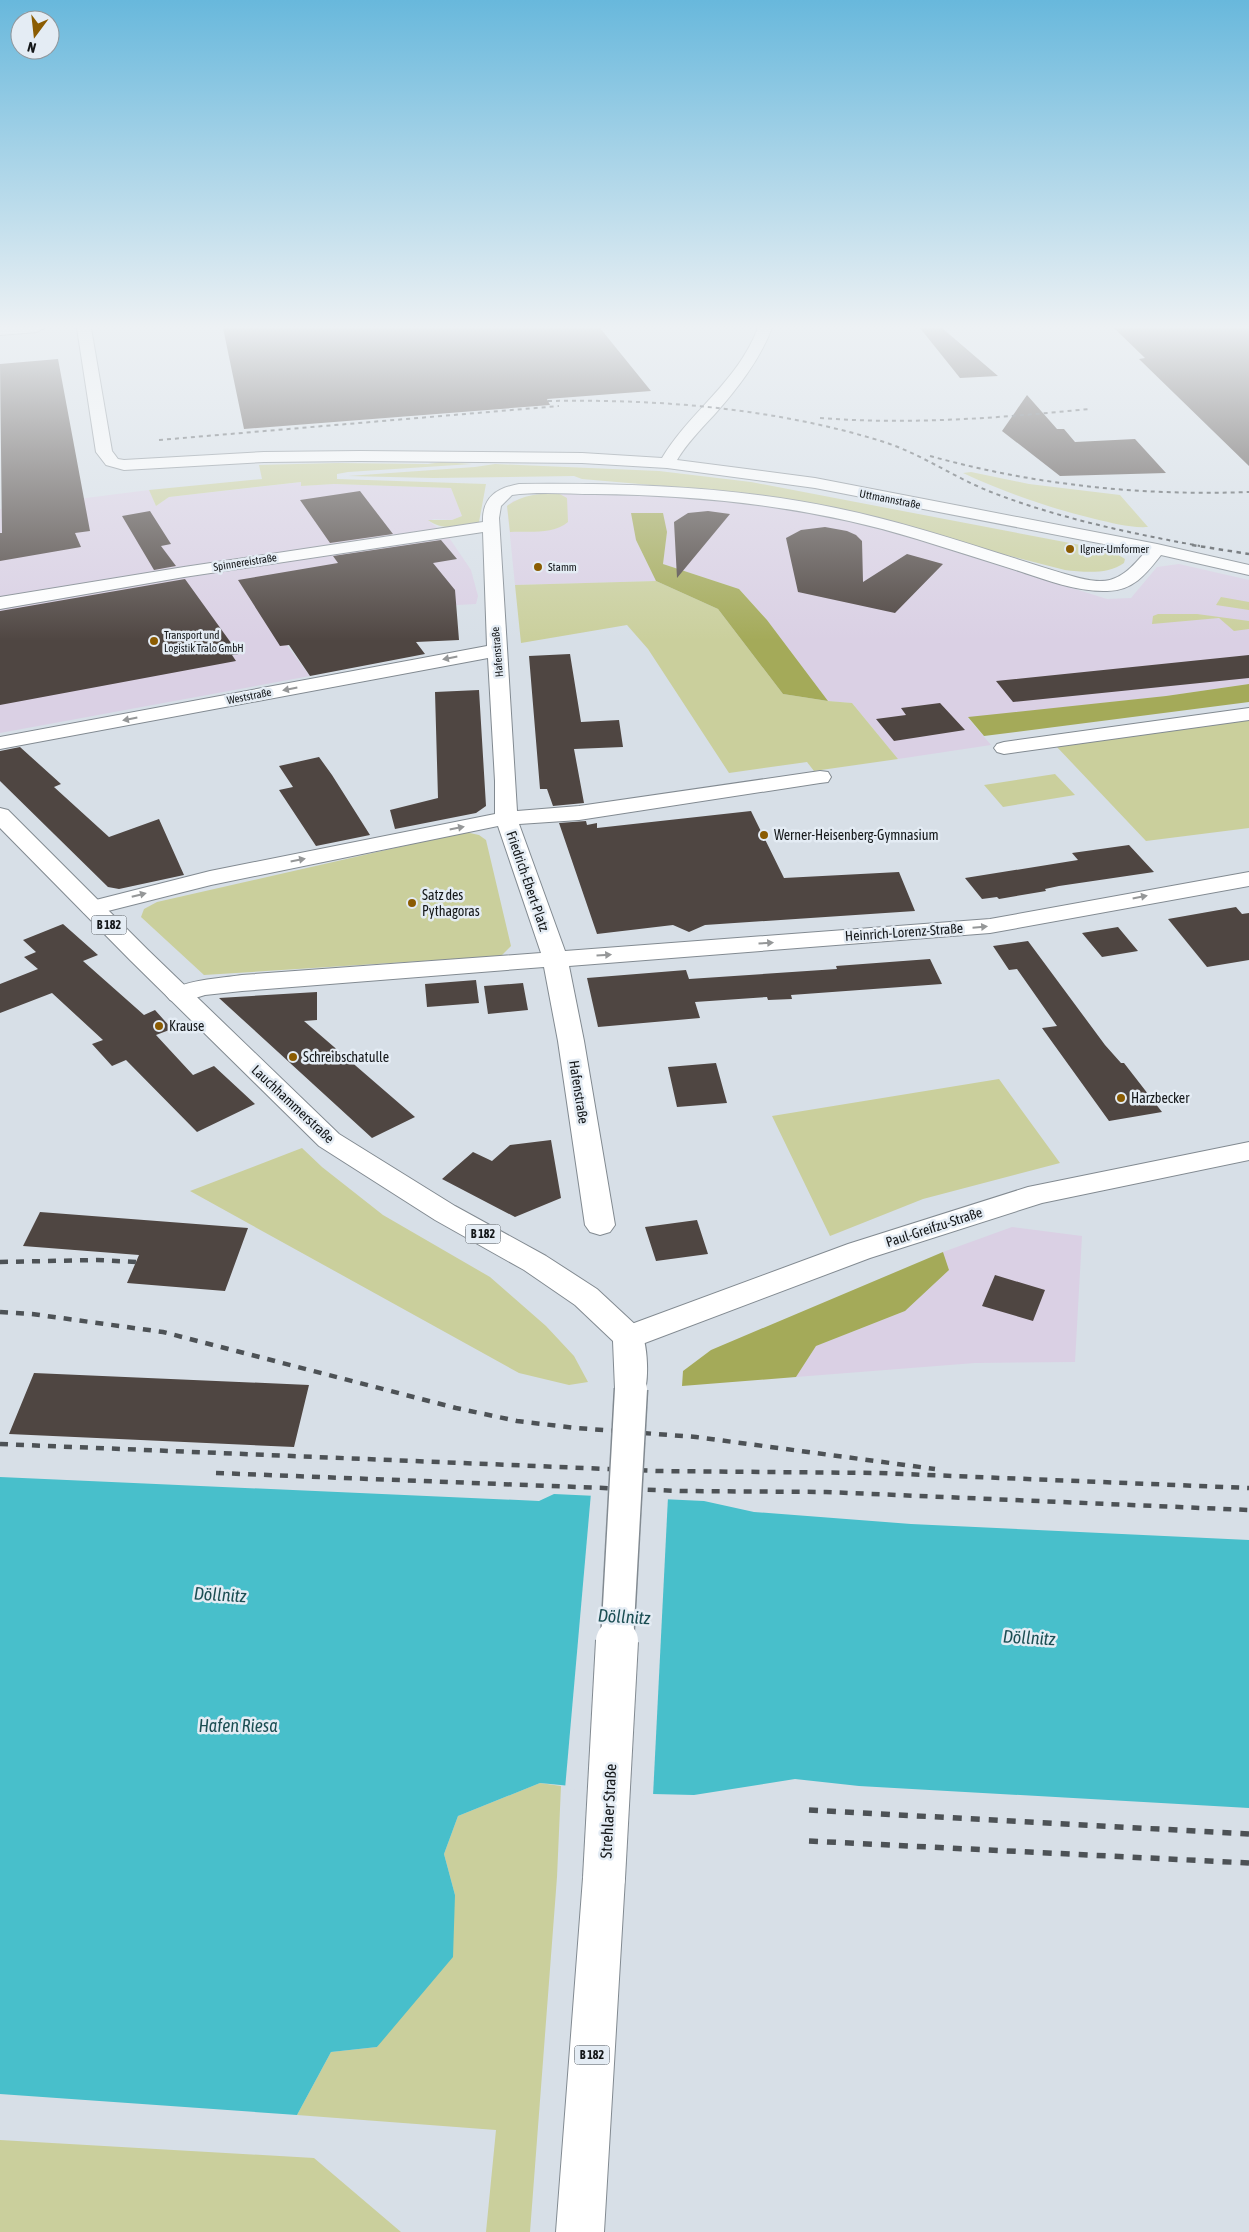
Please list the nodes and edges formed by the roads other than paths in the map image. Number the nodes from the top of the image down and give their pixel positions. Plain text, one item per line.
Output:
1 (101, 432) edge
2 (689, 432) edge
3 (667, 463) junction
4 (507, 491) joint
5 (491, 526) junction
6 (1157, 549) junction
7 (1249, 570) edge
8 (0, 603) edge
9 (498, 651) junction
10 (1249, 714) edge
11 (0, 744) edge
12 (1004, 748) dead end
13 (820, 777) dead end
14 (0, 815) edge
15 (506, 818) junction
16 (1249, 879) edge
17 (92, 908) junction
18 (555, 959) junction
19 (179, 995) junction
20 (1249, 1151) edge
21 (600, 1225) dead end
22 (629, 1337) junction
23 (580, 2232) edge

1 - 3 street, Uttmannstraße
2 - 3 street
3 - 6 street, Uttmannstraße
4 - 5 street, Hafenstraße
4 - 6 street, Uttmannstraße
5 - 8 street, Spinnereistraße
5 - 9 street, Hafenstraße
6 - 7 street, Uttmannstraße
9 -> 11 street, Weststraße
9 - 15 street, Hafenstraße
10 - 12 street
13 - 15 street
14 - 17 street, Lauchhammerstraße / B 182
17 -> 15 street, Friedrich-Ebert-Platz
15 - 18 street, Friedrich-Ebert-Platz
18 -> 16 street, Heinrich-Lorenz-Straße
17 - 19 street, Lauchhammerstraße / B 182
18 - 19 street
18 - 21 street, Hafenstraße
19 - 22 street, Lauchhammerstraße / B 182
20 - 22 street, Paul-Greifzu-Straße
22 - 23 street, Strehlaer Straße / B 182, bridge

